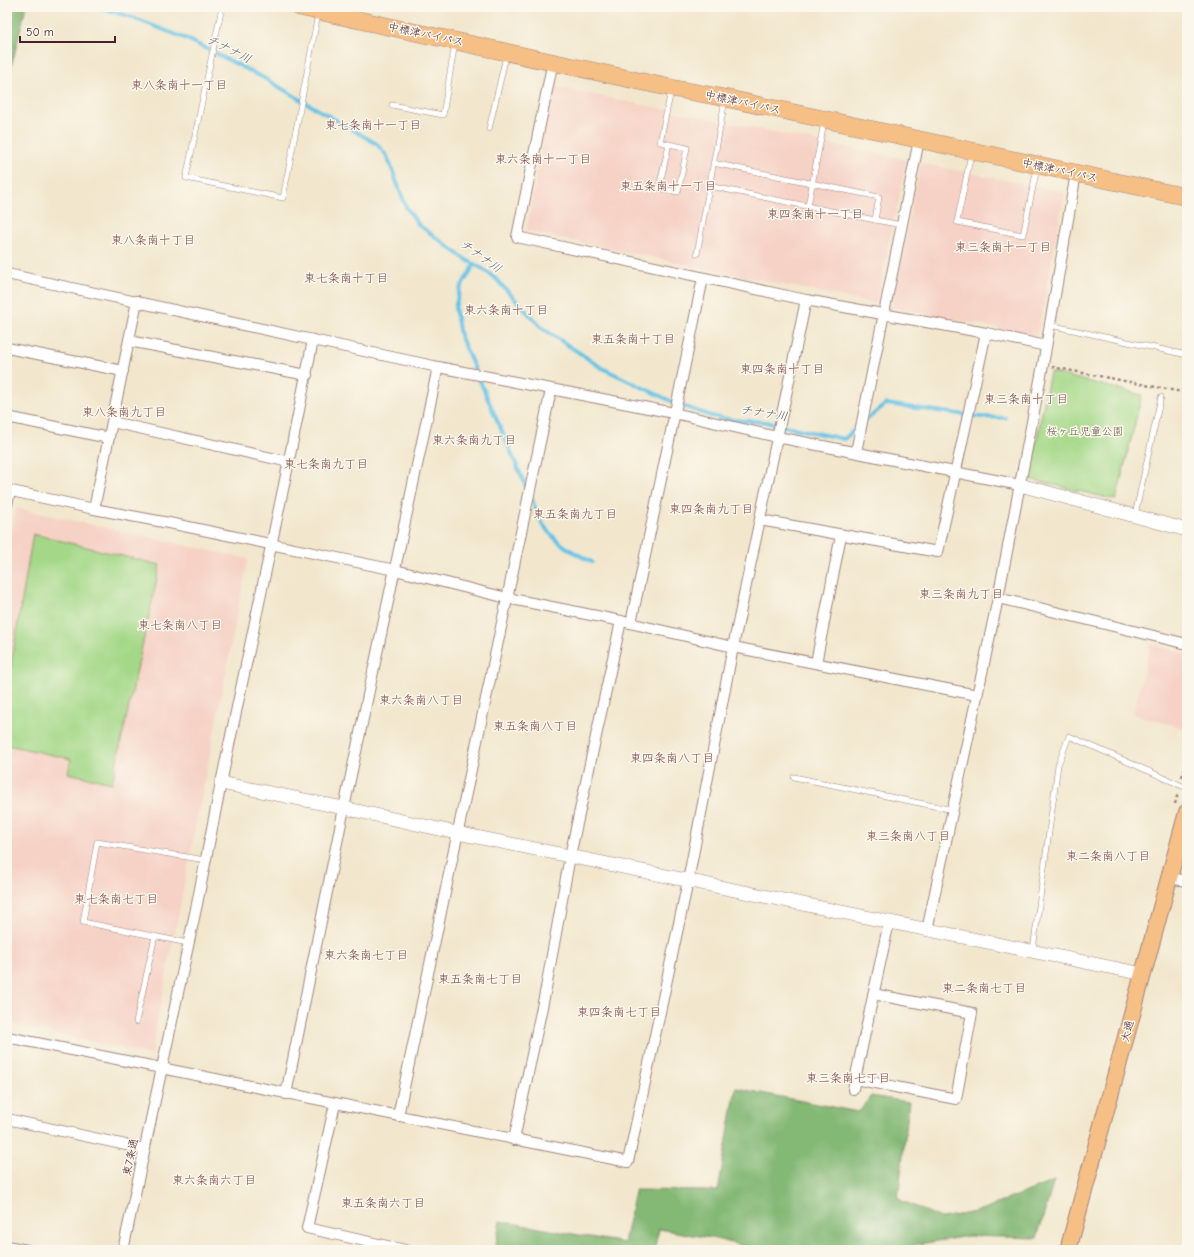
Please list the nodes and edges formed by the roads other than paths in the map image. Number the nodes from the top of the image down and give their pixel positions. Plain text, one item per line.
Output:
1 (222, 7) edge
2 (299, 7) edge
3 (319, 11) junction
4 (456, 41) junction
5 (507, 52) junction
6 (553, 61) junction
7 (671, 88) junction
8 (725, 98) junction
9 (392, 105) dead end
10 (825, 120) junction
11 (489, 129) dead end
12 (919, 140) junction
13 (669, 144) junction
14 (971, 151) junction
15 (713, 164) junction
16 (1037, 165) junction
17 (1076, 173) junction
18 (812, 184) junction
19 (709, 186) junction
20 (1187, 197) edge
21 (808, 206) junction
22 (875, 220) junction
23 (902, 225) junction
24 (697, 254) dead end
25 (7, 274) edge
26 (703, 278) junction
27 (806, 300) junction
28 (137, 302) junction
29 (884, 314) junction
30 (1050, 325) junction
31 (986, 334) junction
32 (313, 340) junction
33 (129, 342) junction
34 (1046, 346) junction
35 (7, 348) edge
36 (1187, 355) edge
37 (438, 367) junction
38 (123, 371) junction
39 (306, 375) junction
40 (551, 390) junction
41 (1161, 397) dead end
42 (674, 413) junction
43 (7, 417) edge
44 (112, 422) junction
45 (778, 436) junction
46 (109, 438) junction
47 (856, 452) junction
48 (289, 462) junction
49 (956, 472) junction
50 (1020, 485) junction
51 (8, 491) edge
52 (7, 505) edge
53 (94, 509) junction
54 (1135, 516) junction
55 (760, 520) junction
56 (1187, 530) edge
57 (840, 535) junction
58 (271, 545) junction
59 (395, 570) junction
60 (507, 598) junction
61 (998, 598) junction
62 (626, 622) junction
63 (1187, 644) edge
64 (733, 647) junction
65 (816, 663) junction
66 (977, 695) junction
67 (794, 777) dead end
68 (221, 782) junction
69 (1187, 788) edge
70 (344, 808) junction
71 (953, 810) junction
72 (1187, 812) edge
73 (457, 833) junction
74 (570, 856) junction
75 (206, 860) junction
76 (1170, 878) junction
77 (688, 881) junction
78 (1187, 881) edge
79 (889, 922) junction
80 (927, 930) junction
81 (155, 936) junction
82 (188, 943) junction
83 (1033, 951) junction
84 (1142, 974) junction
85 (873, 994) junction
86 (136, 1022) dead end
87 (7, 1037) edge
88 (161, 1069) junction
89 (286, 1094) junction
90 (335, 1104) junction
91 (398, 1116) junction
92 (7, 1119) edge
93 (514, 1140) junction
94 (144, 1148) junction
95 (7, 1246) edge
96 (27, 1250) edge
97 (123, 1250) edge
98 (405, 1250) edge
99 (1068, 1250) edge

1 - 3 lane
2 - 3 highway, 中標津バイパス
3 - 4 highway, 中標津バイパス
4 - 5 highway, 中標津バイパス
4 - 9 lane
5 - 6 highway, 中標津バイパス
5 - 11 lane
6 - 7 highway, 中標津バイパス
6 - 26 street
7 - 8 highway, 中標津バイパス
7 - 13 lane
8 - 10 highway, 中標津バイパス
8 - 15 lane
10 - 12 highway, 中標津バイパス
10 - 18 lane
12 - 14 highway, 中標津バイパス
12 - 23 street
13 - 13 lane
14 - 16 highway, 中標津バイパス
14 - 16 lane
15 - 18 lane
15 - 19 lane
16 - 17 highway, 中標津バイパス
17 - 20 highway, 中標津バイパス
17 - 30 street
18 - 21 lane
18 - 22 lane
19 - 21 lane
19 - 24 lane
21 - 22 lane
22 - 23 lane
23 - 29 street
25 - 28 street
26 - 27 street
26 - 42 street
27 - 29 street
27 - 45 street
28 - 32 street
28 - 33 street
29 - 31 street
29 - 47 street
30 - 34 street
30 - 36 lane
31 - 34 street
31 - 49 street
32 - 37 street
32 - 39 street, 東7条通
33 - 38 street
33 - 39 street
34 - 50 street
35 - 38 street
37 - 40 street
37 - 59 street
38 - 44 street
39 - 48 street, 東7条通
40 - 42 street
40 - 60 street
41 - 54 lane
42 - 45 street
42 - 62 street
43 - 46 street
44 - 46 street
44 - 48 street
45 - 47 street
45 - 55 street
46 - 53 street
47 - 49 street
48 - 58 street, 東7条通
49 - 50 street
49 - 57 street
50 - 54 street
50 - 61 street
51 - 52 street
51 - 53 street
53 - 58 street
54 - 56 street
55 - 57 street
55 - 64 street
57 - 65 street
58 - 59 street
58 - 68 street, 東7条通
59 - 60 street
59 - 70 street
60 - 62 street
60 - 73 street
61 - 63 street
61 - 66 street
62 - 64 street
62 - 74 street
64 - 65 street
64 - 77 street
65 - 66 street
66 - 71 street
67 - 71 lane
68 - 70 street
68 - 75 street, 東7条通
69 - 83 lane
70 - 73 street
70 - 89 street
71 - 80 street
72 - 76 main road, 大通
73 - 74 street
73 - 91 street
74 - 77 street
74 - 93 street
75 - 81 lane
75 - 82 street, 東7条通
76 - 78 street
76 - 84 main road, 大通
77 - 79 street
77 - 93 street
79 - 80 street
79 - 85 street
80 - 83 street
81 - 82 lane
81 - 86 lane
82 - 88 street, 東7条通
83 - 84 street
84 - 99 main road, 大通
85 - 85 street
87 - 88 street
88 - 89 street
88 - 94 street, 東7条通
89 - 90 street
90 - 91 street
90 - 98 street
91 - 93 street
92 - 94 street
94 - 97 street, 東7条通
95 - 96 street

